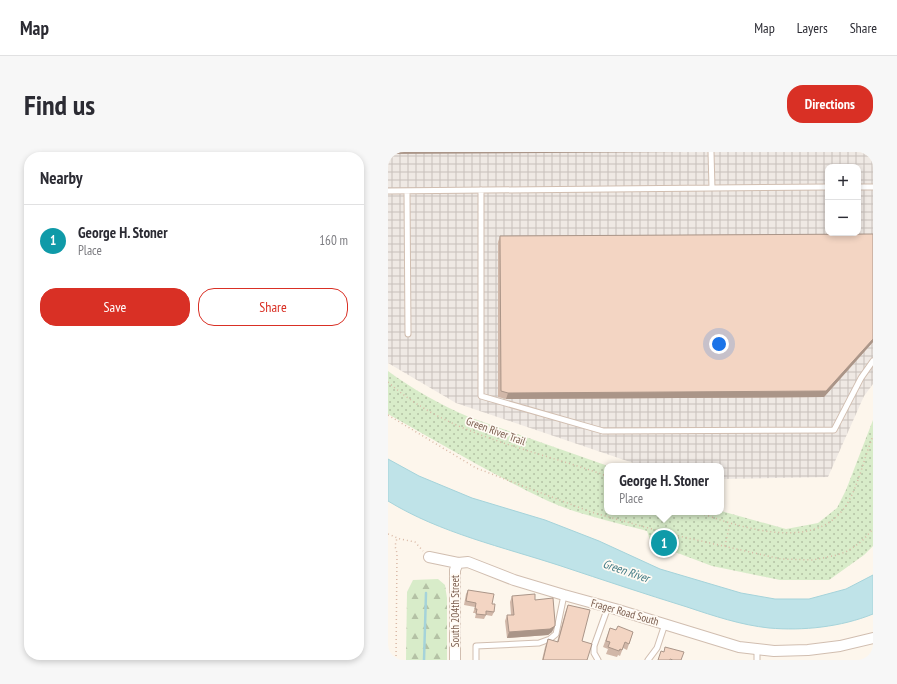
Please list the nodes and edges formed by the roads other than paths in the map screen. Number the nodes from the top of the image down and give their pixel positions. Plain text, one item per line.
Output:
1 (712, 152) edge
2 (825, 187) edge
3 (861, 187) edge
4 (873, 187) edge
5 (712, 188) junction
6 (481, 190) junction
7 (388, 191) edge
8 (407, 191) junction
9 (408, 334) dead end
10 (873, 361) edge
11 (429, 557) road end
12 (458, 563) junction
13 (564, 595) junction
14 (608, 607) junction
15 (665, 624) junction
16 (873, 638) edge
17 (757, 649) junction
18 (455, 660) edge
19 (476, 660) edge
20 (598, 660) edge
21 (648, 660) edge
22 (757, 660) edge

1 - 5 lane
2 - 5 lane
3 - 4 lane
5 - 6 lane
6 - 8 lane
6 - 10 lane
7 - 8 lane
8 - 9 lane
11 - 12 street, Frager Road South
12 - 13 street, Frager Road South
12 - 18 street, South 204th Street
13 - 14 street, Frager Road South
13 - 19 lane
14 - 15 street, Frager Road South
14 - 20 lane
15 - 17 street, Frager Road South
15 - 21 lane
16 - 17 street, Frager Road South
17 - 22 lane

